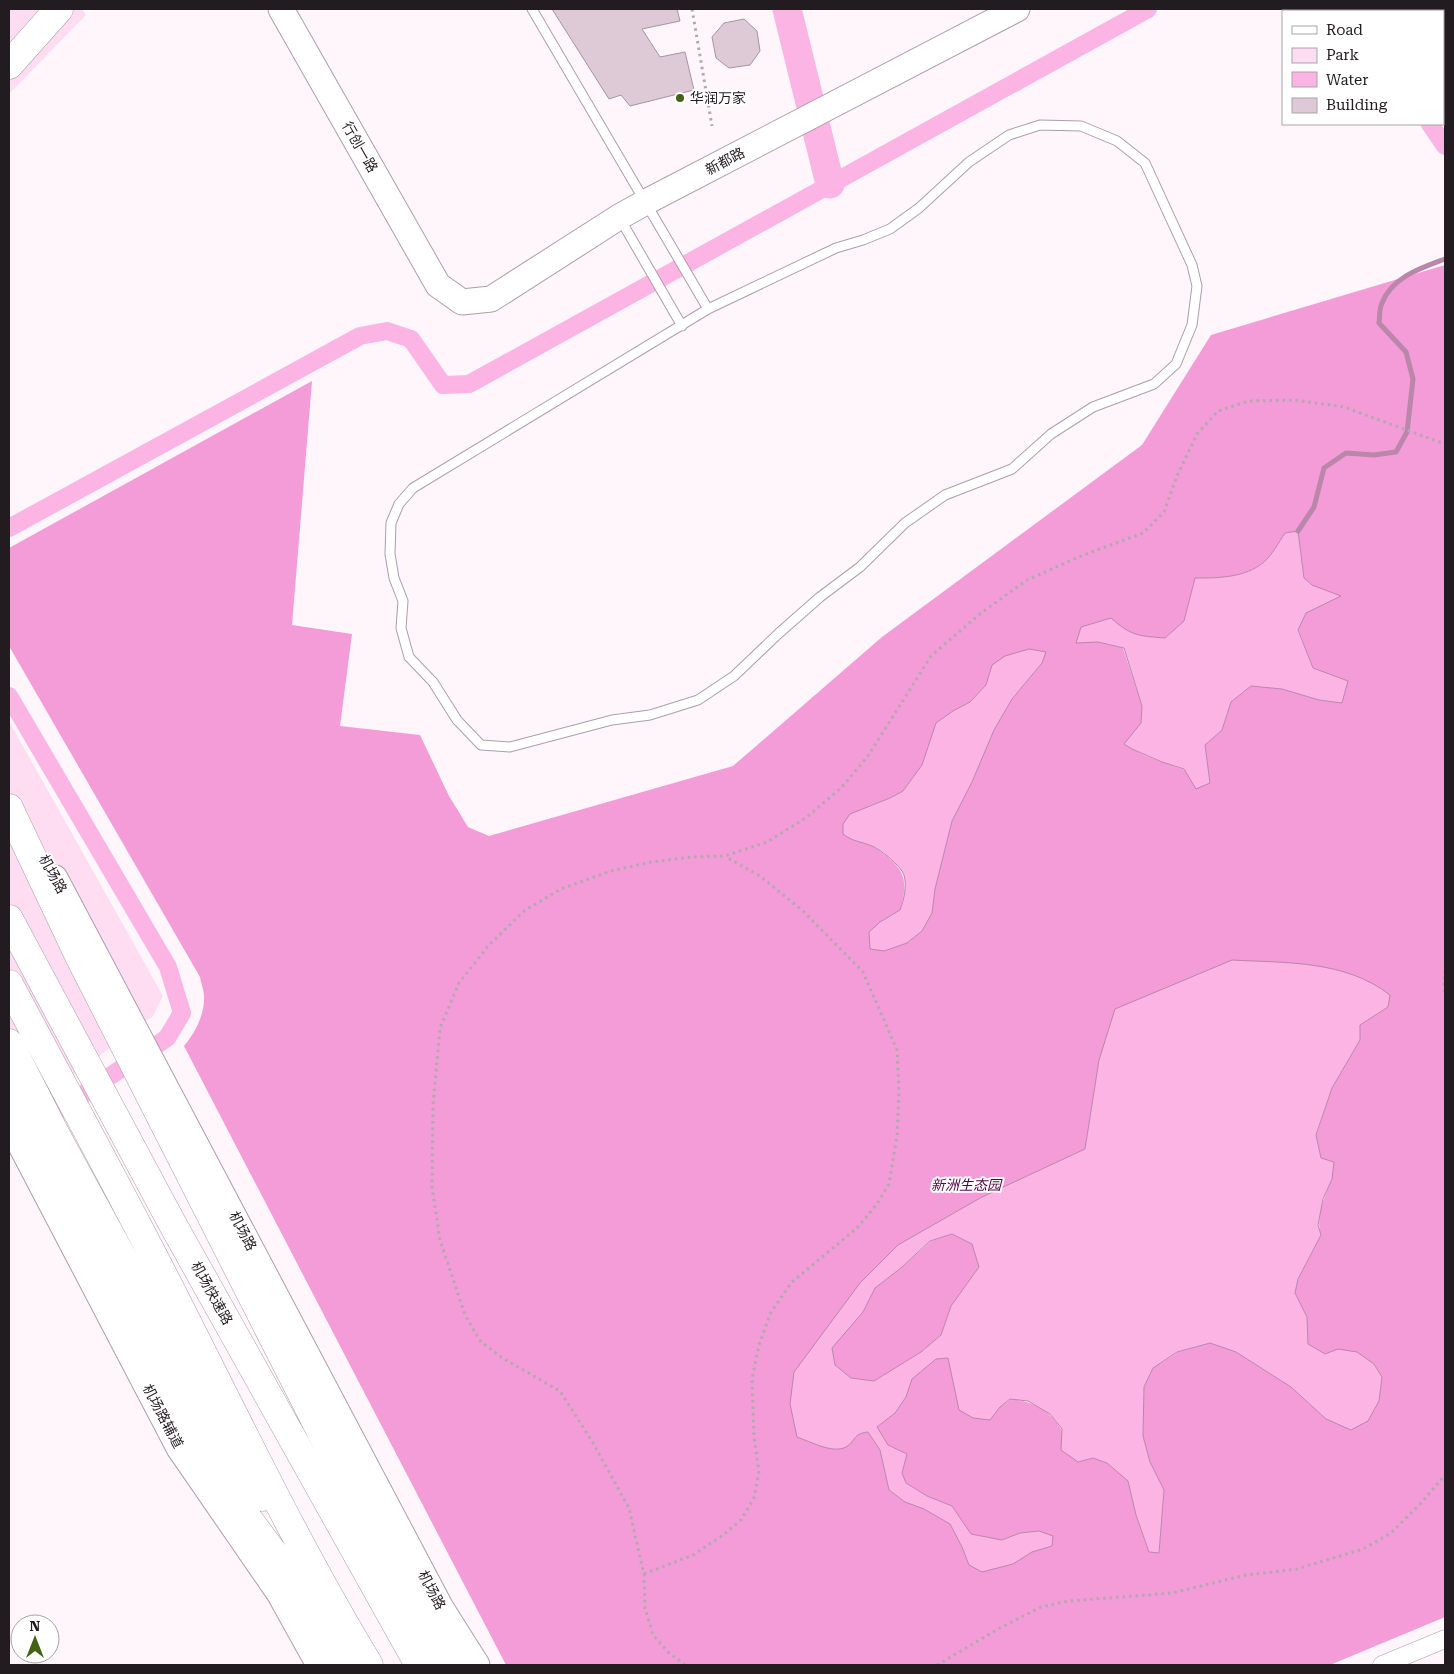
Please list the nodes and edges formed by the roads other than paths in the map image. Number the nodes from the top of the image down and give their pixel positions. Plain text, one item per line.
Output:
1 (49, 9) edge
2 (59, 9) edge
3 (281, 9) edge
4 (532, 9) edge
5 (1017, 9) edge
6 (9, 36) edge
7 (9, 65) edge
8 (646, 202) junction
9 (619, 217) junction
10 (438, 285) joint
11 (708, 309) junction
12 (682, 326) junction
13 (9, 798) edge
14 (9, 808) edge
15 (9, 919) edge
16 (9, 984) edge
17 (130, 1037) junction
18 (9, 1043) edge
19 (153, 1080) junction
20 (17, 1100) edge
21 (41, 1146) junction
22 (297, 1540) junction
23 (1445, 1639) edge
24 (319, 1665) edge
25 (340, 1665) edge
26 (369, 1665) edge
27 (419, 1665) edge
28 (448, 1665) edge
29 (477, 1665) edge
30 (1382, 1665) edge

1 - 6 highway
2 - 7 highway
3 - 10 street, 行创一路
4 - 8 lane
5 - 8 street, 新都路
8 - 9 street, 新都路
8 - 11 lane
9 - 10 street, 新都路
9 - 12 lane
11 - 12 lane
11 - 12 lane
13 - 17 street, 机场路
14 - 17 highway
15 - 27 highway, 机场快速路
16 - 22 highway
17 - 19 highway
18 - 20 highway
19 - 28 highway
19 - 29 street, 机场路
20 - 21 highway
20 - 21 street, 机场路辅道
21 - 22 highway
21 - 24 street, 机场路辅道
21 - 25 highway
22 - 26 highway
23 - 30 street

